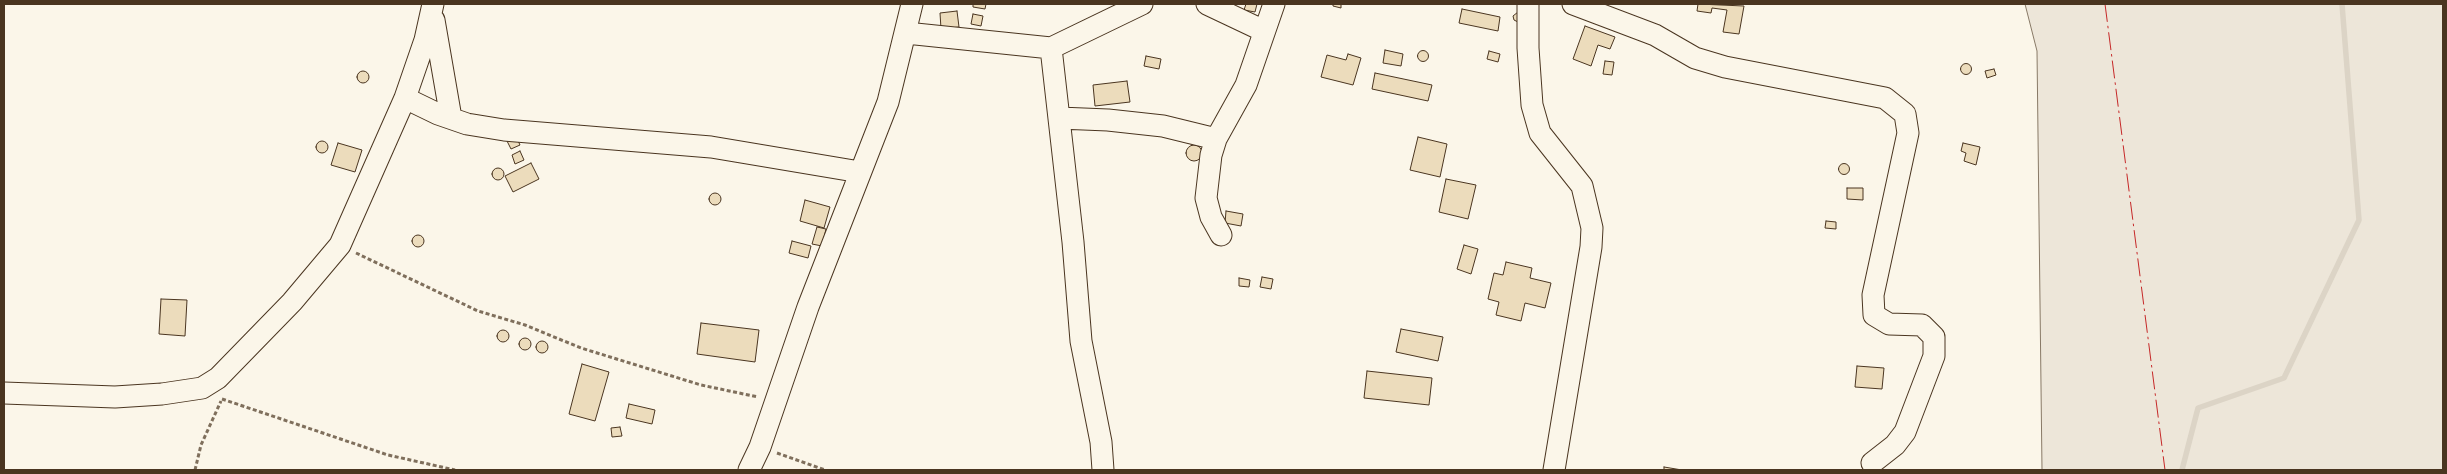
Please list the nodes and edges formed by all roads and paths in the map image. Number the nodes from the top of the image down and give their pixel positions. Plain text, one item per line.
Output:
1 (912, 4) edge
2 (1142, 4) edge
3 (1207, 4) edge
4 (1274, 4) edge
5 (1528, 4) edge
6 (1573, 4) edge
7 (433, 8) edge
8 (1264, 32) junction
9 (906, 33) junction
10 (1051, 48) junction
11 (405, 98) junction
12 (451, 118) junction
13 (1059, 118) junction
14 (1216, 139) junction
15 (860, 172) junction
16 (1221, 235) dead end
17 (340, 245) junction
18 (202, 388) junction
19 (4, 393) edge
20 (221, 399) junction
21 (776, 400) junction
22 (760, 447) junction
23 (1872, 463) dead end
24 (195, 470) edge
25 (455, 470) edge
26 (749, 470) edge
27 (825, 470) edge
28 (1103, 470) edge
29 (1554, 470) edge

1 - 9 street
2 - 10 street
3 - 8 street
4 - 8 street
5 - 29 street
6 - 23 street
7 - 11 street
7 - 12 street
8 - 14 street
9 - 10 street
9 - 15 street
10 - 13 street
11 - 12 street
11 - 17 street
12 - 15 street
13 - 14 street
13 - 28 street
14 - 16 street
15 - 21 street
17 - 18 street
17 - 21 path
18 - 19 street
18 - 20 path
20 - 24 path
20 - 25 path
21 - 22 street
22 - 26 street
22 - 27 path

